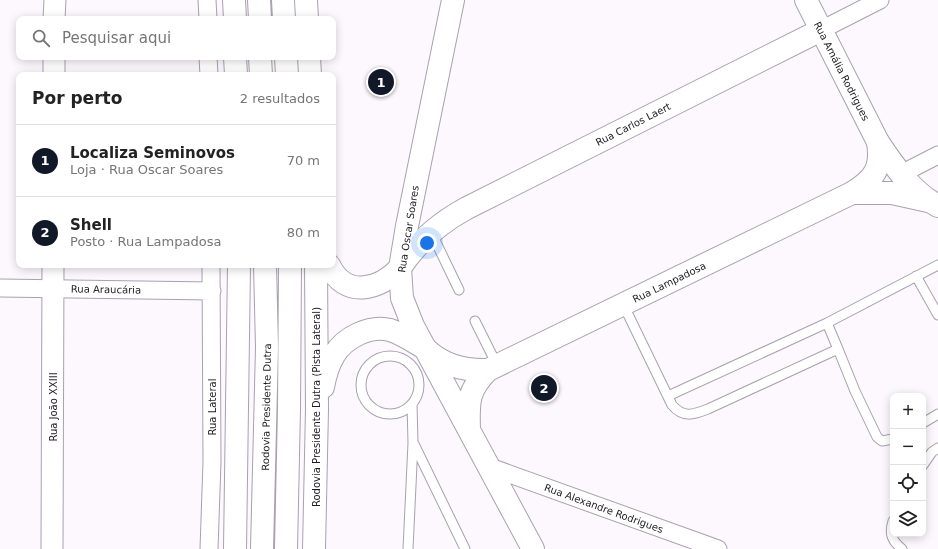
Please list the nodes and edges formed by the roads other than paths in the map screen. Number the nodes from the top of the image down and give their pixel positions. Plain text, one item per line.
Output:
1 (54, 0) edge
2 (207, 0) edge
3 (234, 0) edge
4 (259, 0) edge
5 (284, 0) edge
6 (306, 0) edge
7 (453, 0) edge
8 (806, 0) edge
9 (880, 0) edge
10 (54, 16) edge
11 (208, 16) edge
12 (234, 16) edge
13 (260, 16) edge
14 (284, 16) edge
15 (307, 16) edge
16 (821, 30) junction
17 (54, 60) edge
18 (208, 60) edge
19 (235, 60) edge
20 (260, 60) edge
21 (286, 60) edge
22 (309, 60) edge
23 (54, 72) edge
24 (209, 72) edge
25 (236, 72) edge
26 (261, 72) edge
27 (287, 72) edge
28 (310, 72) edge
29 (878, 142) junction
30 (938, 155) edge
31 (901, 174) junction
32 (852, 193) junction
33 (934, 204) edge
34 (431, 231) junction
35 (938, 265) edge
36 (53, 268) edge
37 (211, 268) edge
38 (239, 268) edge
39 (265, 268) edge
40 (290, 268) edge
41 (316, 268) edge
42 (331, 268) edge
43 (400, 268) junction
44 (916, 276) junction
45 (0, 288) edge
46 (53, 288) junction
47 (459, 290) dead end
48 (212, 291) junction
49 (623, 304) junction
50 (938, 315) edge
51 (475, 321) dead end
52 (827, 323) junction
53 (426, 349) junction
54 (838, 350) junction
55 (492, 368) junction
56 (668, 396) junction
57 (412, 404) junction
58 (317, 410) junction
59 (938, 414) edge
60 (926, 421) edge
61 (470, 428) junction
62 (890, 440) edge
63 (413, 443) junction
64 (938, 448) edge
65 (926, 461) edge
66 (490, 467) junction
67 (892, 537) edge
68 (52, 549) edge
69 (209, 549) edge
70 (235, 549) edge
71 (262, 549) edge
72 (286, 549) edge
73 (314, 549) edge
74 (408, 549) edge
75 (465, 549) edge
76 (533, 549) edge
77 (718, 549) edge
78 (902, 549) edge

1 - 10 street
2 - 11 street
3 - 12 main road
4 - 13 main road
5 - 14 main road
6 - 15 main road
7 - 43 main road, Rua Oscar Soares
8 - 16 main road, Rua Amália Rodrigues
9 - 16 street, Rua Carlos Laert
16 - 29 main road, Rua Amália Rodrigues
16 - 34 main road, Rua Carlos Laert
17 - 23 street
18 - 24 street
19 - 25 main road
20 - 26 main road
21 - 27 main road
22 - 28 main road
29 - 31 main road, Rua Amália Rodrigues
29 - 32 main road, Rua Lampadosa
30 - 31 street
31 - 33 main road, Rua Amália Rodrigues
32 - 33 main road
32 - 49 main road, Rua Lampadosa
34 - 43 main road, Rua Carlos Laert
34 - 47 lane
35 - 44 lane
36 - 46 street, Rua João XXIII
37 - 48 street, Rua Lateral
38 - 70 main road
39 - 71 main road, Rodovia Presidente Dutra
40 - 72 main road
41 - 58 main road, Rodovia Presidente Dutra (Pista Lateral)
42 - 43 main road, Rua Carlos Laert
43 - 53 main road, Rua Oscar Soares
44 - 50 lane
44 - 52 lane
45 - 46 street, Rua Araucária
46 - 48 street, Rua Araucária
46 - 68 street, Rua João XXIII
48 - 69 street, Rua Lateral
49 - 55 main road, Rua Lampadosa
49 - 56 lane
51 - 55 lane
52 - 54 lane
52 - 56 lane
53 - 55 main road
53 - 58 main road
53 - 61 main road, Rua Oscar Soares
54 - 56 lane
54 - 62 lane
55 - 61 main road, Rua Lampadosa
57 - 57 lane
57 - 63 lane
58 - 73 main road, Rodovia Presidente Dutra (Pista Lateral)
59 - 60 lane
61 - 66 main road, Rua Oscar Soares
63 - 74 lane
63 - 75 lane
64 - 65 lane
66 - 76 main road, Rua Oscar Soares
66 - 77 street, Rua Alexandre Rodrigues
67 - 78 lane

